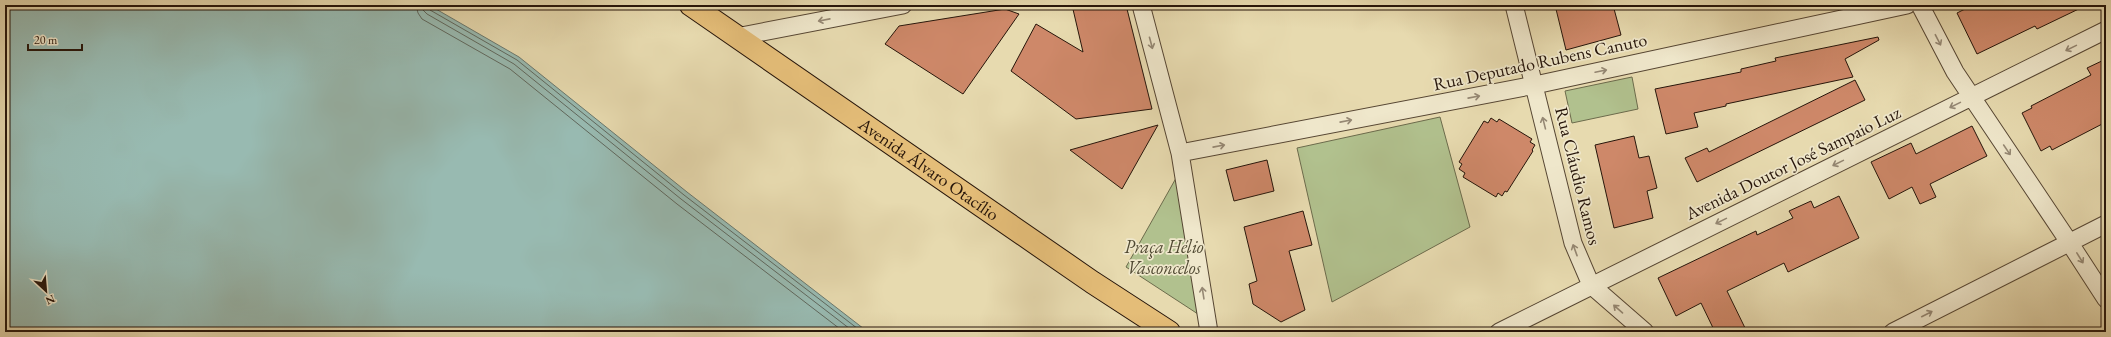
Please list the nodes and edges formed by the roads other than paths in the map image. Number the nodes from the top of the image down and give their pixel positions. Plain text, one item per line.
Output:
1 (691, 5) edge
2 (903, 5) edge
3 (1142, 5) edge
4 (1514, 5) edge
5 (1907, 5) edge
6 (1920, 5) edge
7 (708, 12) edge
8 (2106, 30) edge
9 (736, 37) junction
10 (1535, 85) junction
11 (1972, 97) junction
12 (1180, 153) junction
13 (2106, 224) edge
14 (2069, 242) junction
15 (1591, 285) junction
16 (2106, 300) edge
17 (1169, 332) edge
18 (1209, 332) edge
19 (1499, 332) edge
20 (1645, 332) edge
21 (1893, 332) edge

1 - 7 main road, Avenida Álvaro Otacílio
2 -> 9 street
3 -> 12 street
4 - 10 street, Rua Cláudio Ramos
10 -> 5 street, Rua Deputado Rubens Canuto
6 -> 11 street
7 - 9 main road, Avenida Álvaro Otacílio
8 -> 11 street, Avenida Doutor José Sampaio Luz
9 - 17 main road, Avenida Álvaro Otacílio
12 -> 10 street, Rua Deputado Rubens Canuto
15 -> 10 street, Rua Cláudio Ramos
11 -> 14 street
11 -> 15 street, Avenida Doutor José Sampaio Luz
18 -> 12 street
13 - 14 street
14 -> 16 street
21 -> 14 street
15 - 19 street, Avenida Doutor José Sampaio Luz
20 -> 15 street, Rua Cláudio Ramos

